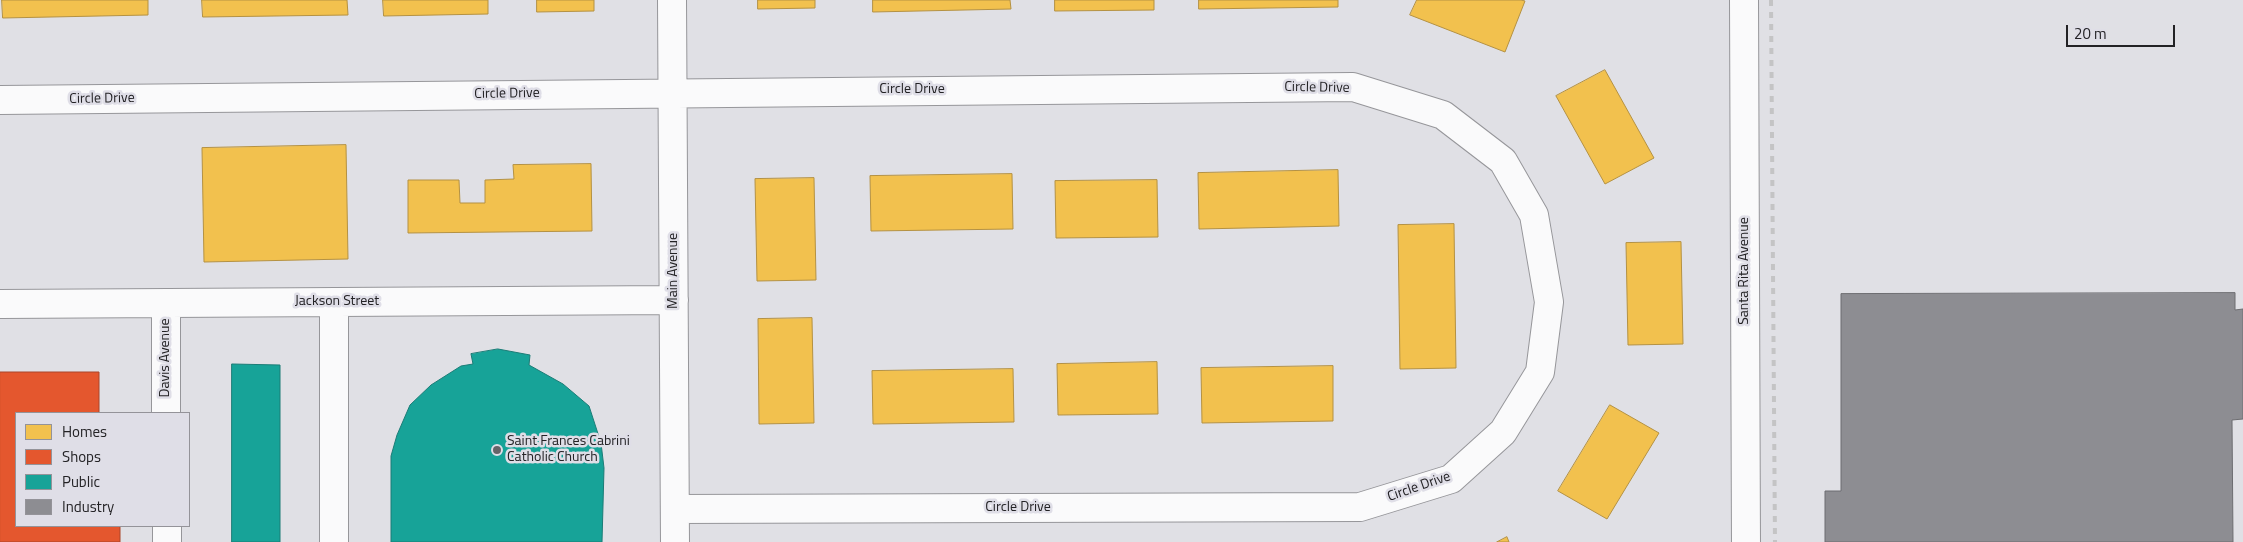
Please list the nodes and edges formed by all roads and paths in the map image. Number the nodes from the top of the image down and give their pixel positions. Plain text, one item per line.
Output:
1 (672, 0) edge
2 (1744, 0) edge
3 (672, 92) junction
4 (0, 100) edge
5 (674, 300) junction
6 (334, 302) junction
7 (166, 303) junction
8 (0, 304) edge
9 (166, 412) edge
10 (675, 509) junction
11 (167, 527) edge
12 (167, 542) edge
13 (334, 542) edge
14 (675, 542) edge
15 (1746, 542) edge

1 - 3 street, Main Avenue
2 - 15 street, Santa Rita Avenue
3 - 4 street, Circle Drive
3 - 5 street, Main Avenue
3 - 10 street, Circle Drive
5 - 6 street, Jackson Street
5 - 10 street, Main Avenue
6 - 7 street, Jackson Street
6 - 13 street
7 - 8 street, Jackson Street
7 - 9 street, Davis Avenue
10 - 14 street, Main Avenue
11 - 12 street

